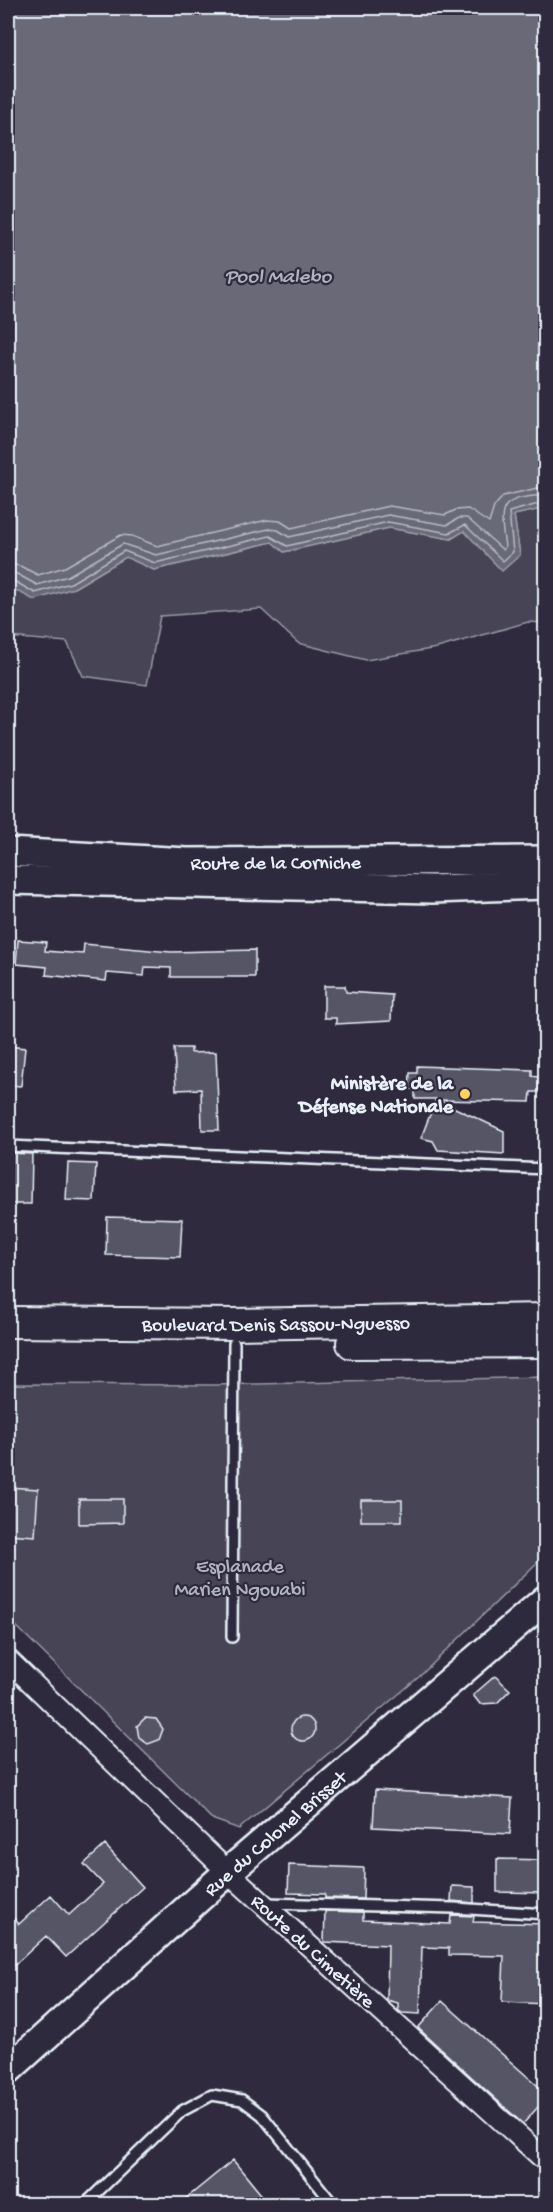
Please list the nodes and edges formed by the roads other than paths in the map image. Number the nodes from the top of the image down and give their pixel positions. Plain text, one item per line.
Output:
1 (8, 852) edge
2 (546, 860) edge
3 (8, 880) edge
4 (546, 885) edge
5 (8, 1146) edge
6 (546, 1169) edge
7 (546, 1319) edge
8 (8, 1322) edge
9 (8, 1341) edge
10 (234, 1342) junction
11 (546, 1342) edge
12 (546, 1599) edge
13 (232, 1637) dead end
14 (8, 1660) edge
15 (228, 1872) junction
16 (262, 1903) junction
17 (546, 1914) edge
18 (8, 2070) edge
19 (546, 2161) edge
20 (85, 2205) edge
21 (333, 2205) edge

1 - 2 main road, Route de la Corniche
3 - 4 main road, Route de la Corniche
5 - 6 lane
7 - 8 main road, Boulevard Denis Sassou-Nguesso
9 - 10 main road, Boulevard Denis Sassou-Nguesso
10 - 11 main road, Boulevard Denis Sassou-Nguesso
10 - 13 lane
12 - 15 main road, Rue du Colonel Brisset
14 - 15 street, Route du Cimetière
15 - 16 street, Route du Cimetière
15 - 18 main road, Rue du Colonel Brisset
16 - 17 lane
16 - 19 street, Route du Cimetière
20 - 21 lane

